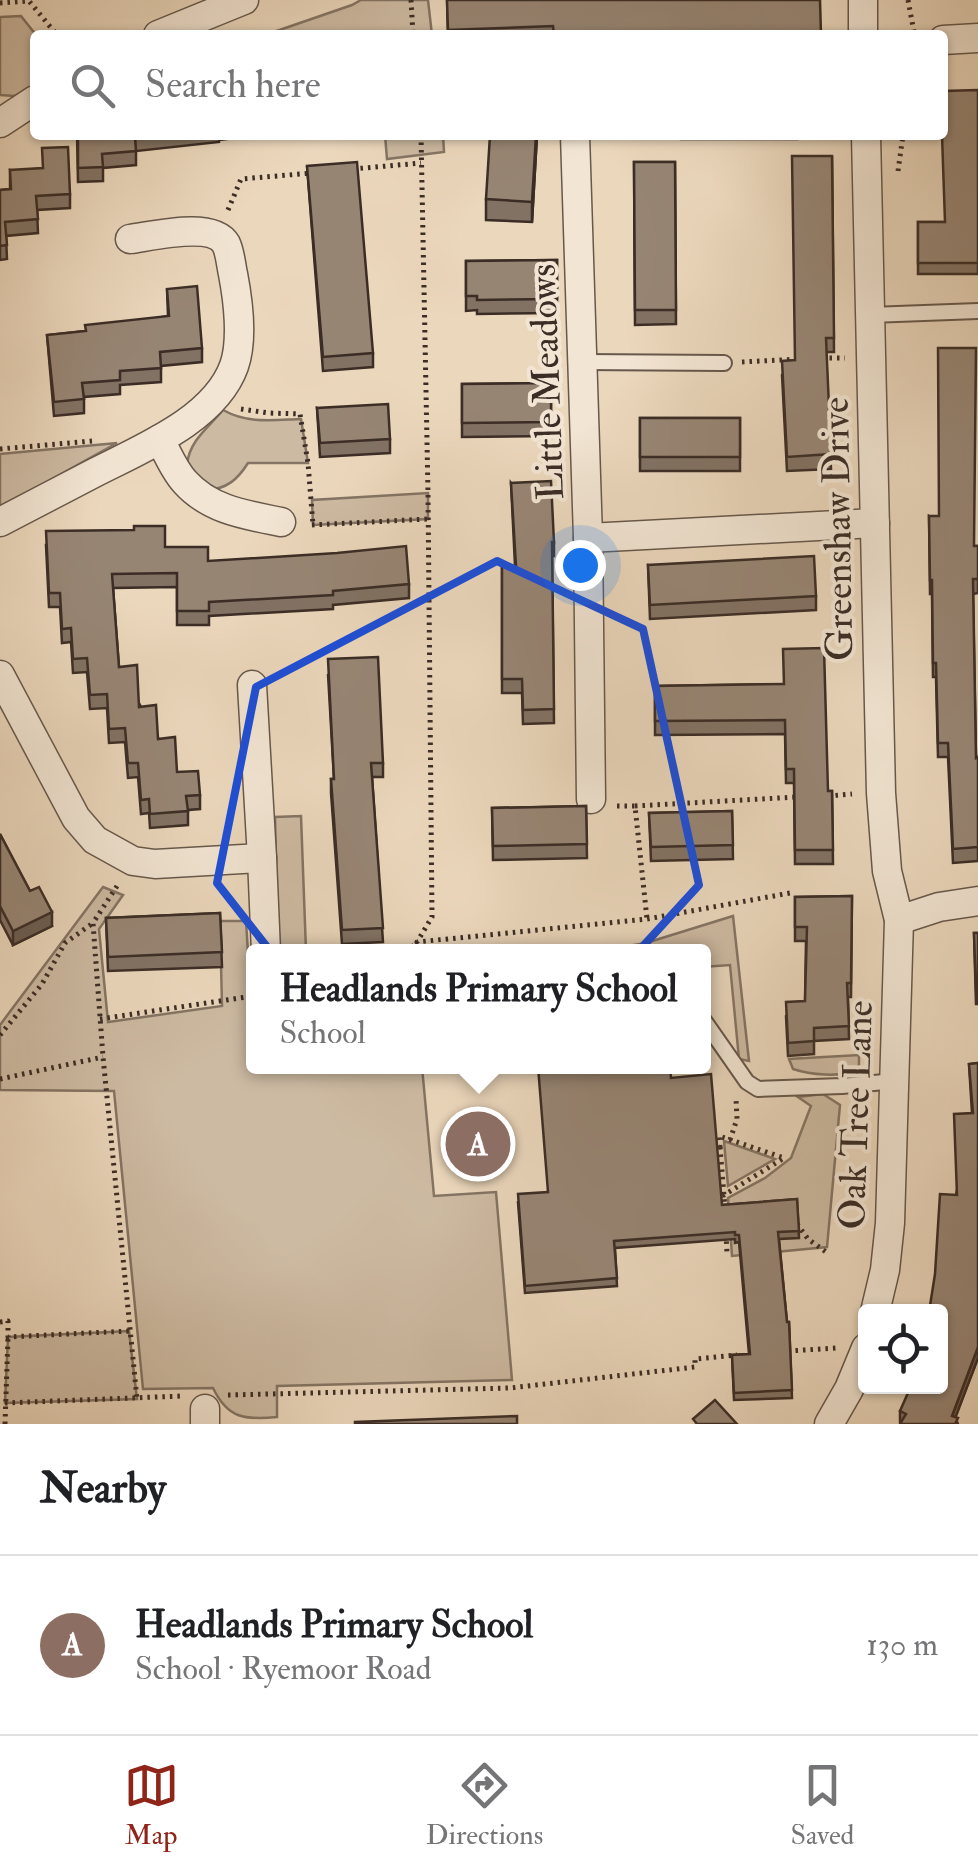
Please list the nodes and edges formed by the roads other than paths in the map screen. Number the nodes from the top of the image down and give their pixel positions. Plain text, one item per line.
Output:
1 (244, 0) edge
2 (863, 0) edge
3 (170, 30) edge
4 (863, 30) edge
5 (978, 38) edge
6 (948, 40) edge
7 (30, 103) edge
8 (1, 121) edge
9 (575, 140) edge
10 (866, 140) edge
11 (130, 239) dead end
12 (978, 311) edge
13 (870, 315) junction
14 (582, 362) junction
15 (724, 363) road end
16 (160, 439) junction
17 (0, 522) edge
18 (281, 522) road end
19 (875, 522) junction
20 (588, 538) junction
21 (0, 674) edge
22 (252, 686) dead end
23 (562, 774) dead end
24 (262, 858) junction
25 (978, 901) edge
26 (899, 920) junction
27 (266, 944) edge
28 (711, 1030) edge
29 (895, 1081) junction
30 (877, 1304) edge
31 (856, 1348) edge
32 (830, 1424) edge

1 - 3 street
2 - 4 street
5 - 6 street
7 - 8 street
9 - 14 street, Little Meadows
10 - 13 street, Greenshaw Drive
11 - 16 street
12 - 13 lane
13 - 19 street, Greenshaw Drive
14 - 15 lane
14 - 20 street, Little Meadows
16 - 17 street
16 - 18 street
19 - 20 street, Little Meadows
19 - 26 street, Greenshaw Drive
20 - 23 street, Little Meadows
21 - 24 street
22 - 24 street
24 - 27 street
25 - 26 street
26 - 29 street, Oak Tree Lane
28 - 29 lane
29 - 30 street, Oak Tree Lane
31 - 32 street

